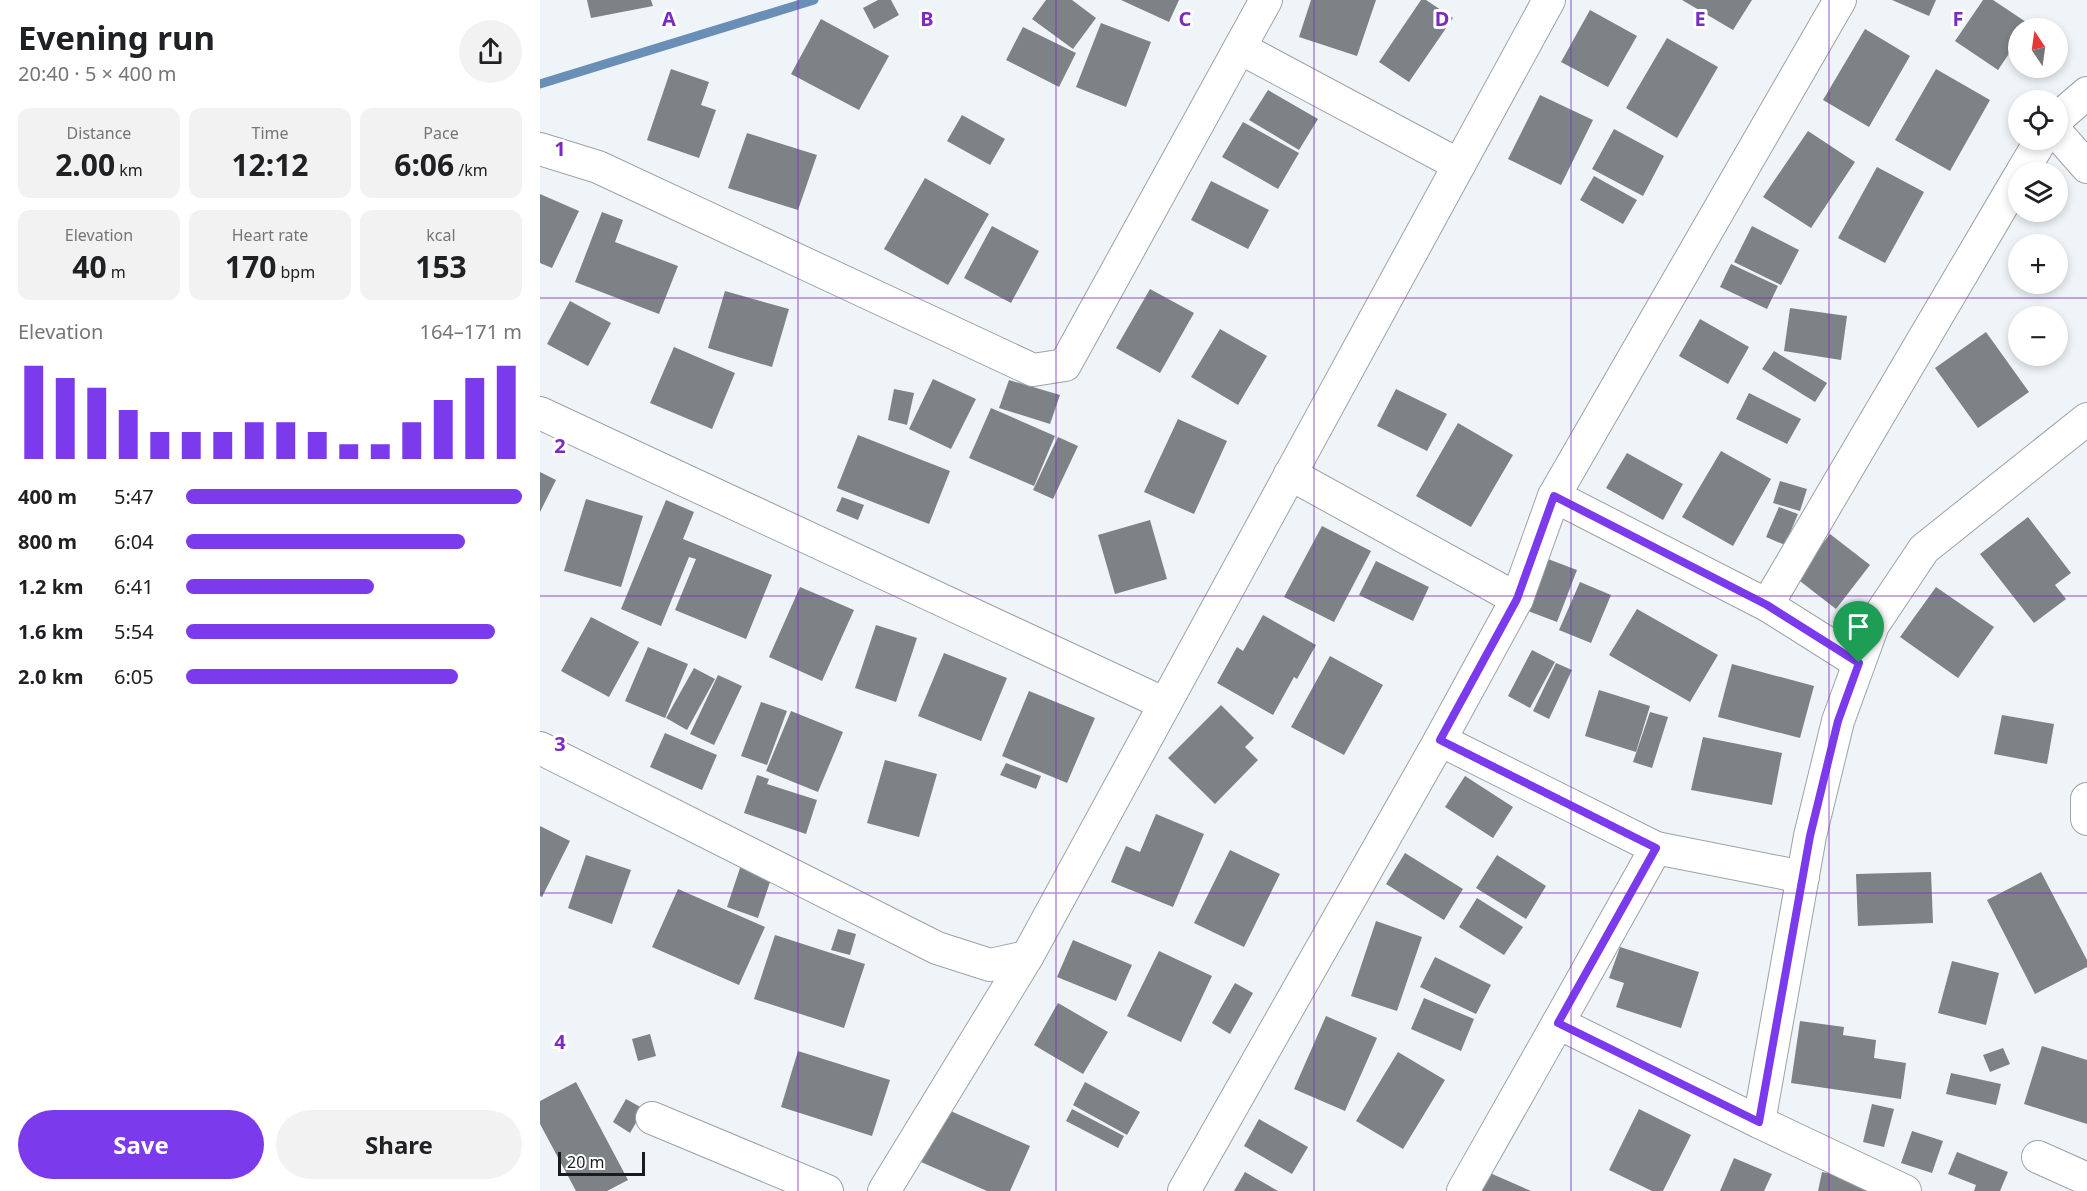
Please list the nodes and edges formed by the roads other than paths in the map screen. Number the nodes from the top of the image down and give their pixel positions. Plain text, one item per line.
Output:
1 (1266, 0) edge
2 (1549, 0) edge
3 (1840, 0) edge
4 (1240, 48) junction
5 (2087, 93) edge
6 (2068, 109) edge
7 (2068, 145) edge
8 (540, 149) edge
9 (1459, 165) junction
10 (2087, 167) edge
11 (2008, 196) edge
12 (540, 413) edge
13 (2087, 419) edge
14 (1290, 474) junction
15 (1554, 496) junction
16 (1517, 599) junction
17 (1767, 605) junction
18 (1859, 663) junction
19 (1165, 704) junction
20 (1440, 740) junction
21 (540, 747) edge
22 (2087, 799) edge
23 (2087, 819) edge
24 (1656, 848) junction
25 (1803, 877) junction
26 (1027, 957) junction
27 (1558, 1023) junction
28 (652, 1118) dead end
29 (1759, 1122) junction
30 (2038, 1157) dead end
31 (2087, 1179) edge
32 (827, 1191) edge
33 (884, 1191) edge
34 (1184, 1191) edge
35 (1463, 1191) edge
36 (1905, 1191) edge

1 - 4 street
2 - 9 street
3 - 15 street
4 - 8 street
4 - 9 street
5 - 6 street
7 - 10 street
9 - 14 street
11 - 17 street
12 - 19 street
13 - 18 street
14 - 16 street
14 - 19 street
15 - 16 street
15 - 17 street
16 - 20 street
17 - 18 street
18 - 25 street
19 - 26 street
20 - 24 street
20 - 34 street
21 - 26 street
22 - 23 street
24 - 25 street
24 - 27 street
25 - 29 street
26 - 33 street
27 - 29 street
27 - 35 street
28 - 32 street
29 - 36 street
30 - 31 street

